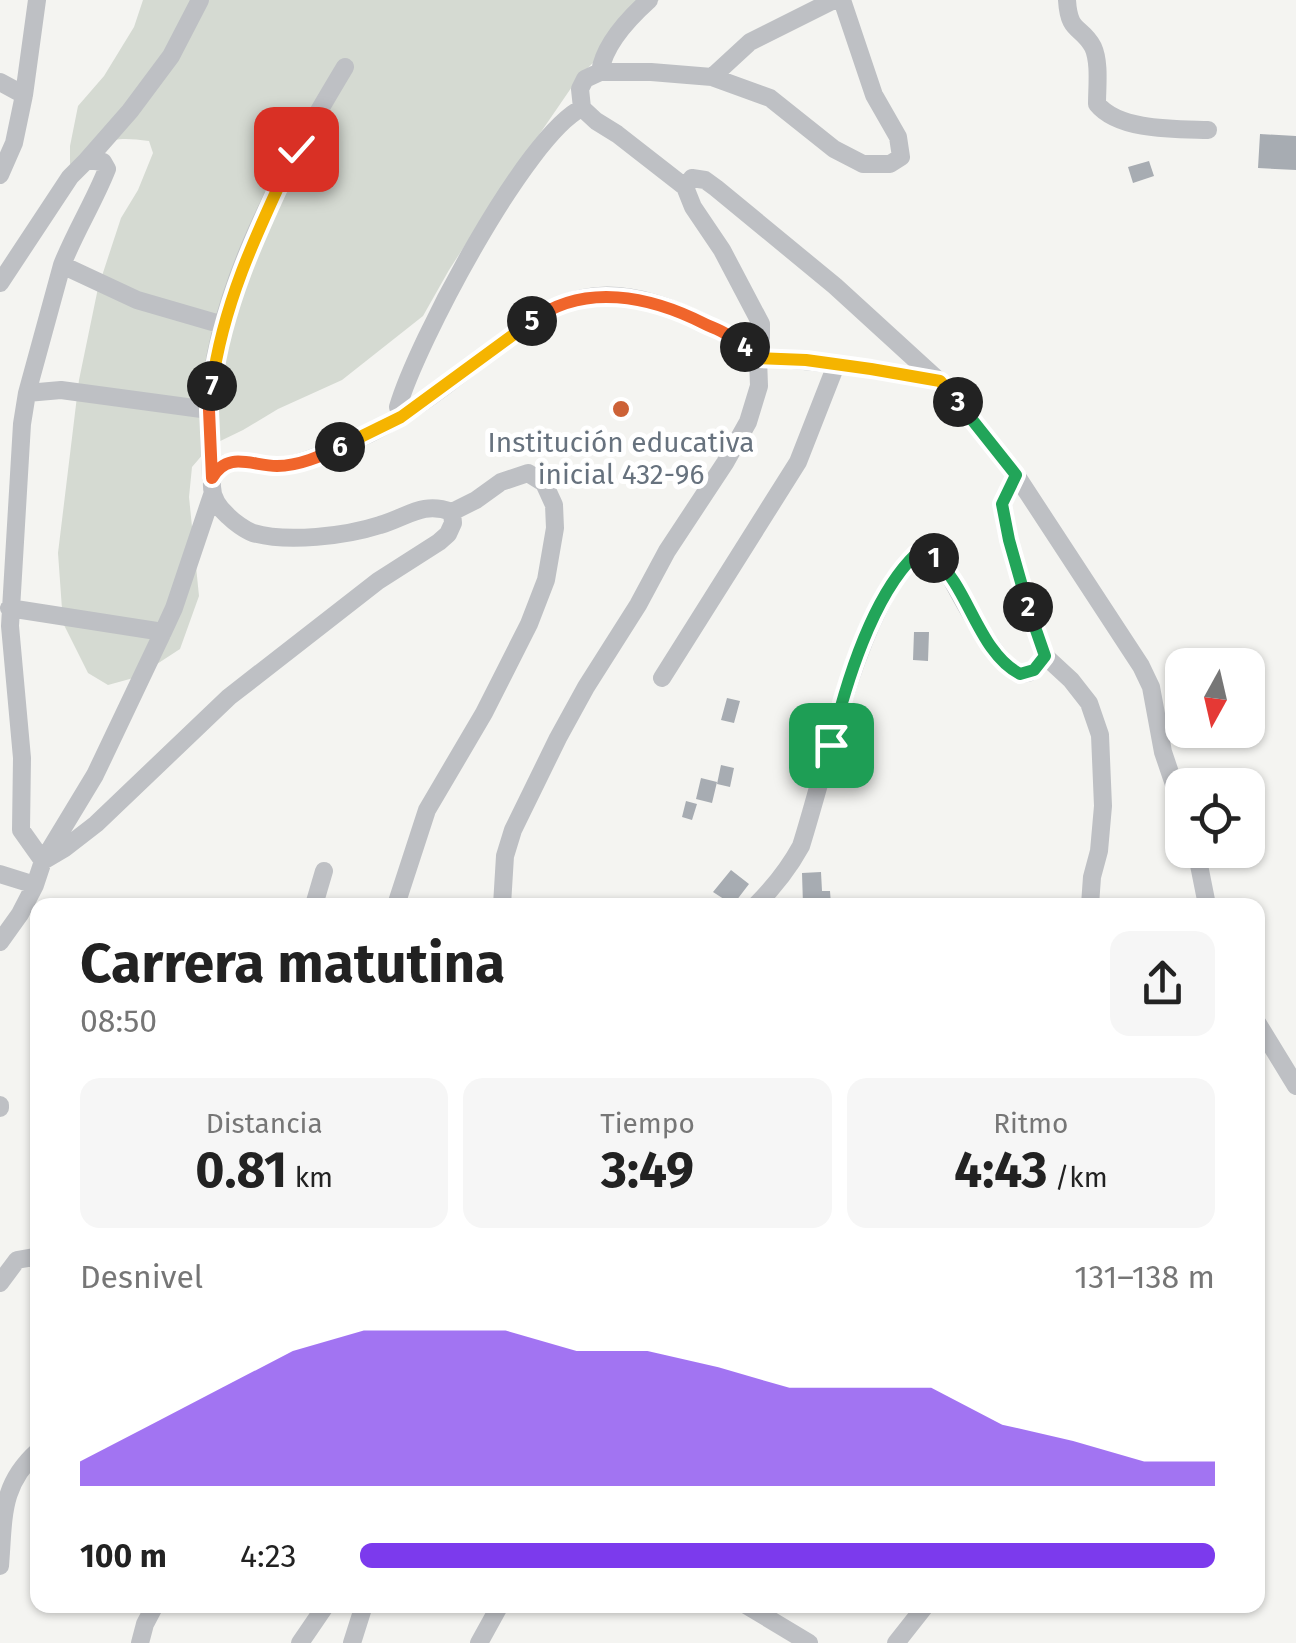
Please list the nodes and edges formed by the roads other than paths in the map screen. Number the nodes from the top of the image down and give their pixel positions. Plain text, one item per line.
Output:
1 (36, 0) edge
2 (200, 0) edge
3 (649, 0) edge
4 (838, 0) edge
5 (1067, 0) edge
6 (345, 67) dead end
7 (600, 72) junction
8 (712, 77) junction
9 (0, 82) edge
10 (24, 95) junction
11 (582, 108) junction
12 (1208, 130) dead end
13 (86, 160) junction
14 (0, 175) edge
15 (684, 188) junction
16 (62, 265) junction
17 (0, 283) edge
18 (223, 325) junction
19 (756, 353) junction
20 (836, 364) junction
21 (940, 381) junction
22 (27, 394) junction
23 (209, 410) junction
24 (401, 417) junction
25 (1016, 475) junction
26 (212, 486) junction
27 (452, 512) junction
28 (9, 518) edge
29 (6, 620) edge
30 (163, 632) junction
31 (1045, 656) junction
32 (662, 678) dead end
33 (0, 739) edge
34 (20, 741) junction
35 (1168, 768) edge
36 (43, 861) junction
37 (1200, 868) edge
38 (324, 870) dead end
39 (0, 874) edge
40 (35, 886) junction
41 (316, 898) edge
42 (398, 898) edge
43 (502, 898) edge
44 (763, 898) edge
45 (1090, 898) edge
46 (1206, 898) edge
47 (0, 942) edge
48 (1265, 1035) edge
49 (1296, 1086) edge
50 (30, 1258) edge
51 (0, 1283) edge
52 (30, 1457) edge
53 (0, 1566) edge
54 (151, 1613) edge
55 (321, 1613) edge
56 (361, 1613) edge
57 (496, 1613) edge
58 (759, 1613) edge
59 (920, 1613) edge
60 (140, 1643) edge
61 (300, 1643) edge
62 (352, 1643) edge
63 (479, 1643) edge
64 (808, 1643) edge
65 (896, 1643) edge

1 - 10 street
2 - 13 street
3 - 7 street
4 - 8 street
4 - 8 street
5 - 12 street
6 - 18 street
7 - 8 street
7 - 11 street
9 - 10 street
10 - 14 street
11 - 15 street
11 - 24 street
13 - 16 street
13 - 17 street
15 - 19 street
15 - 21 street
16 - 18 street
16 - 22 street
18 - 23 street
19 - 20 street
19 - 24 street
19 - 43 street
20 - 21 street
20 - 32 street
21 - 25 street
22 - 23 street
22 - 28 street
23 - 26 street
24 - 26 street
25 - 31 street
25 - 35 street
26 - 27 street
26 - 30 street
27 - 36 street
27 - 42 street
28 - 29 street
29 - 30 street
29 - 34 street
30 - 36 street
31 - 44 street
31 - 45 street
33 - 34 street
34 - 36 street
36 - 40 street
37 - 46 street
38 - 41 street
39 - 40 street
40 - 47 street
48 - 49 street
50 - 51 street
52 - 53 street
54 - 60 street
55 - 61 street
56 - 62 street
57 - 63 street
58 - 64 street
59 - 65 street

